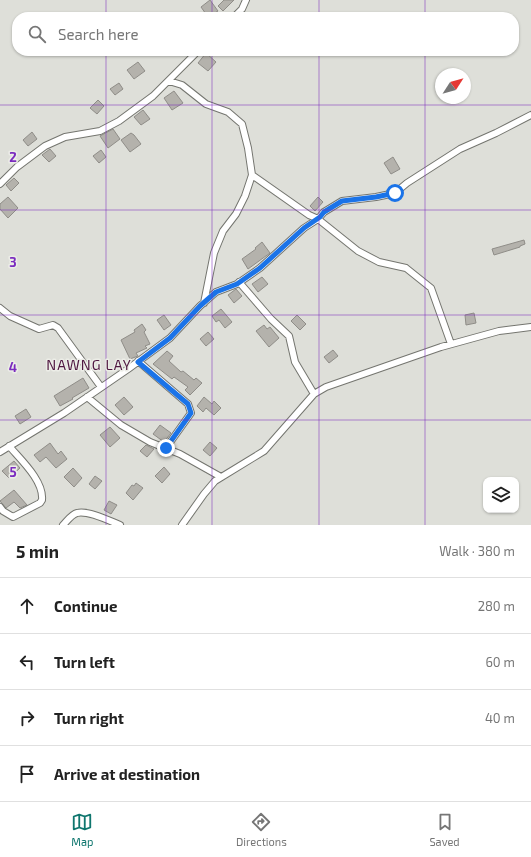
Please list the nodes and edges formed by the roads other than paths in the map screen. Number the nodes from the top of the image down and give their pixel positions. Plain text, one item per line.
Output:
1 (246, 0) edge
2 (239, 12) edge
3 (193, 56) edge
4 (169, 81) junction
5 (531, 115) edge
6 (252, 175) junction
7 (0, 184) edge
8 (318, 219) junction
9 (240, 282) junction
10 (204, 303) junction
11 (0, 308) edge
12 (531, 327) edge
13 (451, 344) junction
14 (138, 362) junction
15 (101, 387) junction
16 (314, 394) junction
17 (87, 397) junction
18 (9, 446) junction
19 (166, 448) junction
20 (0, 452) edge
21 (221, 477) junction
22 (0, 507) edge
23 (63, 525) edge
24 (120, 525) edge
25 (182, 525) edge

1 - 2 street
3 - 4 street
4 - 6 street
4 - 7 street
5 - 8 street
6 - 8 street
6 - 10 street
8 - 9 street
8 - 13 street
9 - 10 street
9 - 16 street
10 - 14 street
11 - 15 street
12 - 13 street
13 - 16 street
14 - 15 street
14 - 19 street
15 - 17 street
16 - 21 street
17 - 18 street
17 - 19 street
18 - 20 street
18 - 22 street
19 - 21 street
21 - 25 street
23 - 24 street

